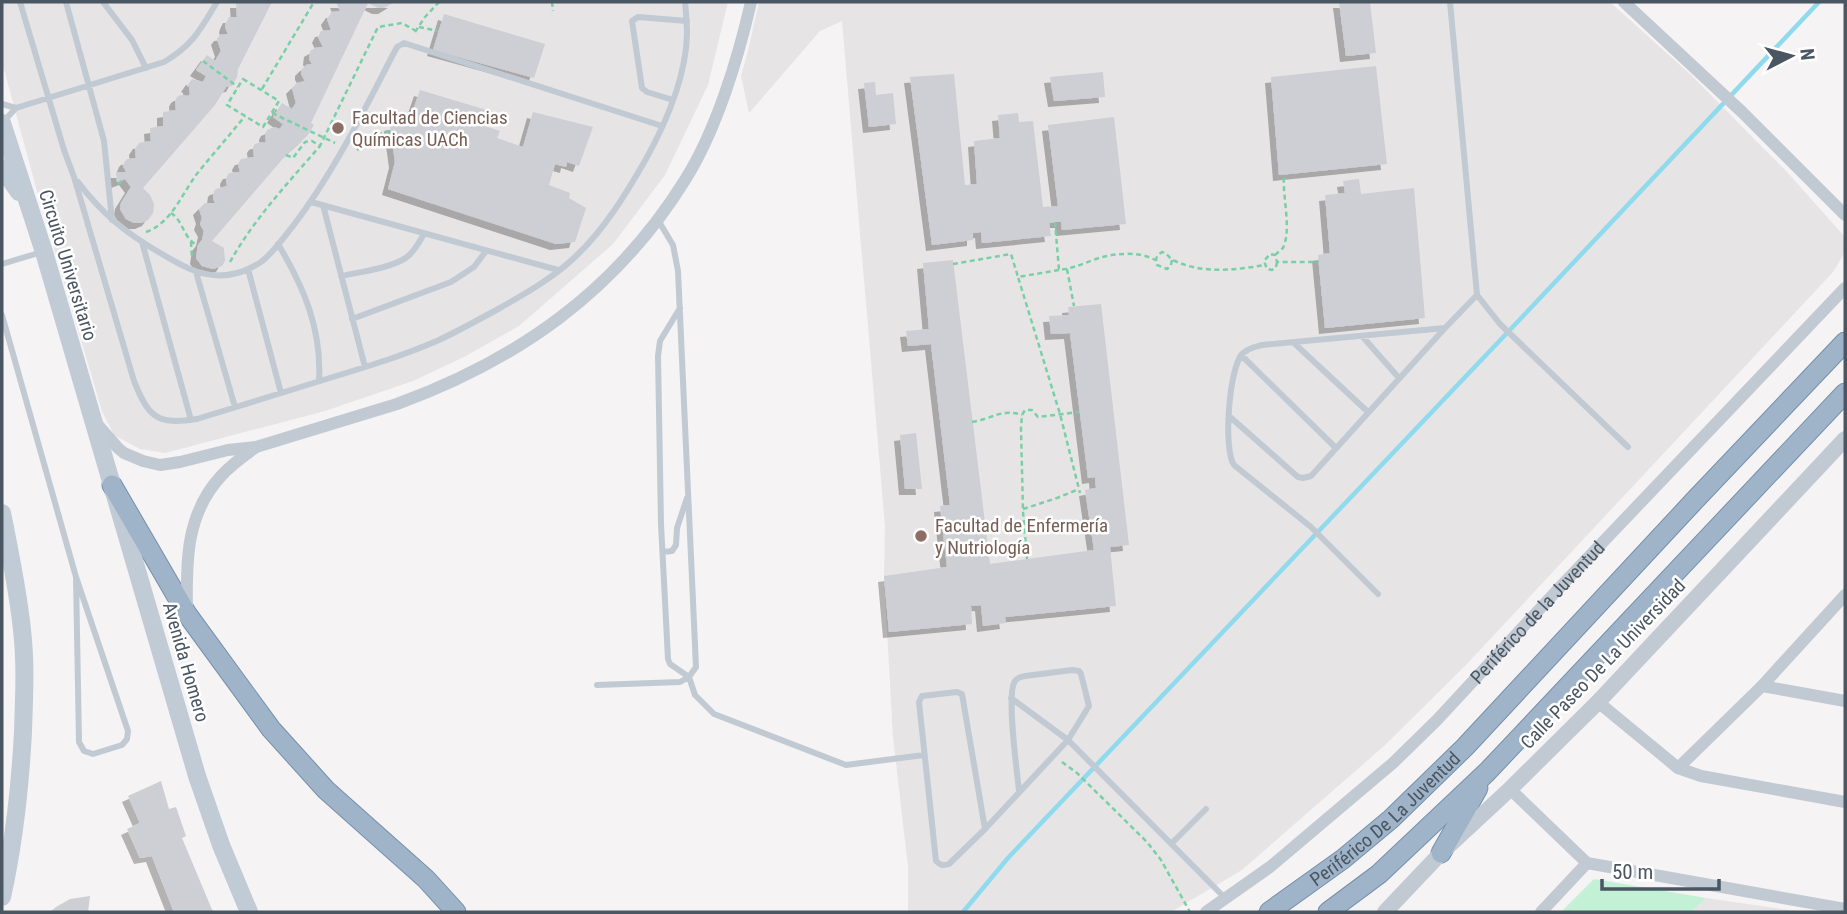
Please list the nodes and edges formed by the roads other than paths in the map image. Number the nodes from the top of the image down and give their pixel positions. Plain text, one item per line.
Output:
1 (20, 2) edge
2 (66, 2) edge
3 (103, 2) edge
4 (217, 2) edge
5 (685, 2) edge
6 (751, 2) edge
7 (1450, 2) edge
8 (1624, 2) edge
9 (687, 20) junction
10 (146, 68) junction
11 (89, 86) junction
12 (49, 99) junction
13 (673, 100) junction
14 (2, 104) edge
15 (16, 108) junction
16 (2, 123) edge
17 (662, 126) junction
18 (2, 168) edge
19 (74, 177) junction
20 (26, 200) junction
21 (310, 202) junction
22 (323, 205) junction
23 (1845, 215) edge
24 (112, 220) junction
25 (658, 220) junction
26 (424, 234) junction
27 (142, 242) junction
28 (278, 244) junction
29 (486, 251) junction
30 (44, 252) junction
31 (2, 264) edge
32 (248, 269) junction
33 (559, 270) junction
34 (196, 272) junction
35 (341, 276) junction
36 (1845, 288) edge
37 (1477, 295) junction
38 (680, 308) junction
39 (2, 315) edge
40 (352, 319) junction
41 (1445, 328) junction
42 (1362, 336) junction
43 (1845, 342) edge
44 (1294, 343) junction
45 (1241, 355) junction
46 (365, 367) junction
47 (1399, 378) junction
48 (319, 381) junction
49 (281, 393) junction
50 (1845, 393) edge
51 (235, 407) junction
52 (1368, 412) junction
53 (1229, 416) junction
54 (93, 420) junction
55 (191, 420) junction
56 (1845, 439) edge
57 (256, 447) junction
58 (1629, 447) dead end
59 (1336, 448) junction
60 (112, 485) junction
61 (688, 492) junction
62 (2, 513) edge
63 (663, 552) junction
64 (76, 577) junction
65 (1378, 594) dead end
66 (1845, 595) edge
67 (187, 614) junction
68 (689, 677) junction
69 (597, 685) dead end
70 (1762, 685) junction
71 (1011, 698) junction
72 (1845, 701) edge
73 (1598, 702) junction
74 (1068, 740) junction
75 (1465, 747) joint
76 (924, 755) junction
77 (1678, 768) junction
78 (1487, 772) junction
79 (1510, 789) junction
80 (1019, 791) junction
81 (1845, 802) edge
82 (1206, 809) dead end
83 (985, 829) junction
84 (1172, 843) junction
85 (1441, 853) junction
86 (1587, 863) junction
87 (2, 898) edge
88 (1226, 899) junction
89 (1845, 909) edge
90 (249, 912) edge
91 (456, 912) edge
92 (1206, 912) edge
93 (1269, 912) edge
94 (1328, 912) edge
95 (1385, 912) edge
96 (1541, 912) edge

1 - 12 lane
2 - 11 lane
3 - 10 lane
4 - 10 lane
5 - 9 lane
6 - 25 street
7 - 37 lane
8 - 23 street
9 - 13 lane
9 - 13 lane
10 - 11 lane
11 - 12 lane
11 - 24 lane
12 - 15 lane
12 - 19 lane
13 - 17 lane
14 - 15 lane
15 - 16 lane
16 - 20 main road, Circuito Universitario
17 - 21 lane
17 - 33 lane
18 - 20 main road
19 - 24 lane
19 - 55 lane
20 - 30 main road, Circuito Universitario
21 - 22 lane
21 - 28 lane
22 - 26 lane
22 - 35 lane
24 - 27 lane
25 - 38 lane
25 - 57 street
26 - 29 lane
26 - 35 lane
27 - 34 lane
27 - 55 lane
28 - 32 lane
28 - 48 lane
29 - 33 lane
29 - 40 lane
30 - 31 lane
30 - 54 main road, Circuito Universitario
32 - 34 lane
32 - 49 lane
33 - 46 lane
34 - 51 lane
35 - 40 lane
36 - 88 street, Periférico de la Juventud
37 - 41 lane
37 - 58 lane
38 - 61 lane
38 - 63 lane
39 - 64 lane
40 - 46 lane
41 - 42 lane
41 - 47 lane
42 - 44 lane
42 - 47 lane
43 - 75 highway, Periférico de la Juventud
44 - 45 lane
44 - 52 lane
45 - 53 lane
45 - 59 lane
46 - 48 lane
47 - 52 lane
48 - 49 lane
49 - 51 lane
50 - 78 highway, Periférico de la Juventud
51 - 55 lane
52 - 59 lane
53 - 59 lane
53 - 65 lane
54 - 57 street
54 - 60 main road, Avenida Homero
56 - 73 street, Calle Paseo De La Universidad
57 - 67 street
60 - 67 highway
60 - 90 main road, Avenida Homero
61 - 63 lane
61 - 68 lane
62 - 87 main road
63 - 68 lane
64 - 64 lane
66 - 70 street
67 - 91 highway
68 - 69 lane
68 - 76 lane
70 - 72 street
70 - 77 street
71 - 74 lane
71 - 74 lane
71 - 80 lane
73 - 77 street
73 - 79 street, Calle Paseo De La Universidad
74 - 80 lane
74 - 84 lane
75 - 93 highway, Periférico De La Juventud
76 - 83 lane
76 - 83 lane
77 - 81 street
78 - 85 highway
78 - 94 highway, Periférico De La Juventud
79 - 85 street, Calle Paseo De La Universidad
79 - 86 street
80 - 83 lane
82 - 84 lane
84 - 88 lane
85 - 95 street, Calle Paseo De La Universidad
86 - 89 street
86 - 96 street
88 - 92 street, Periférico de la Juventud

